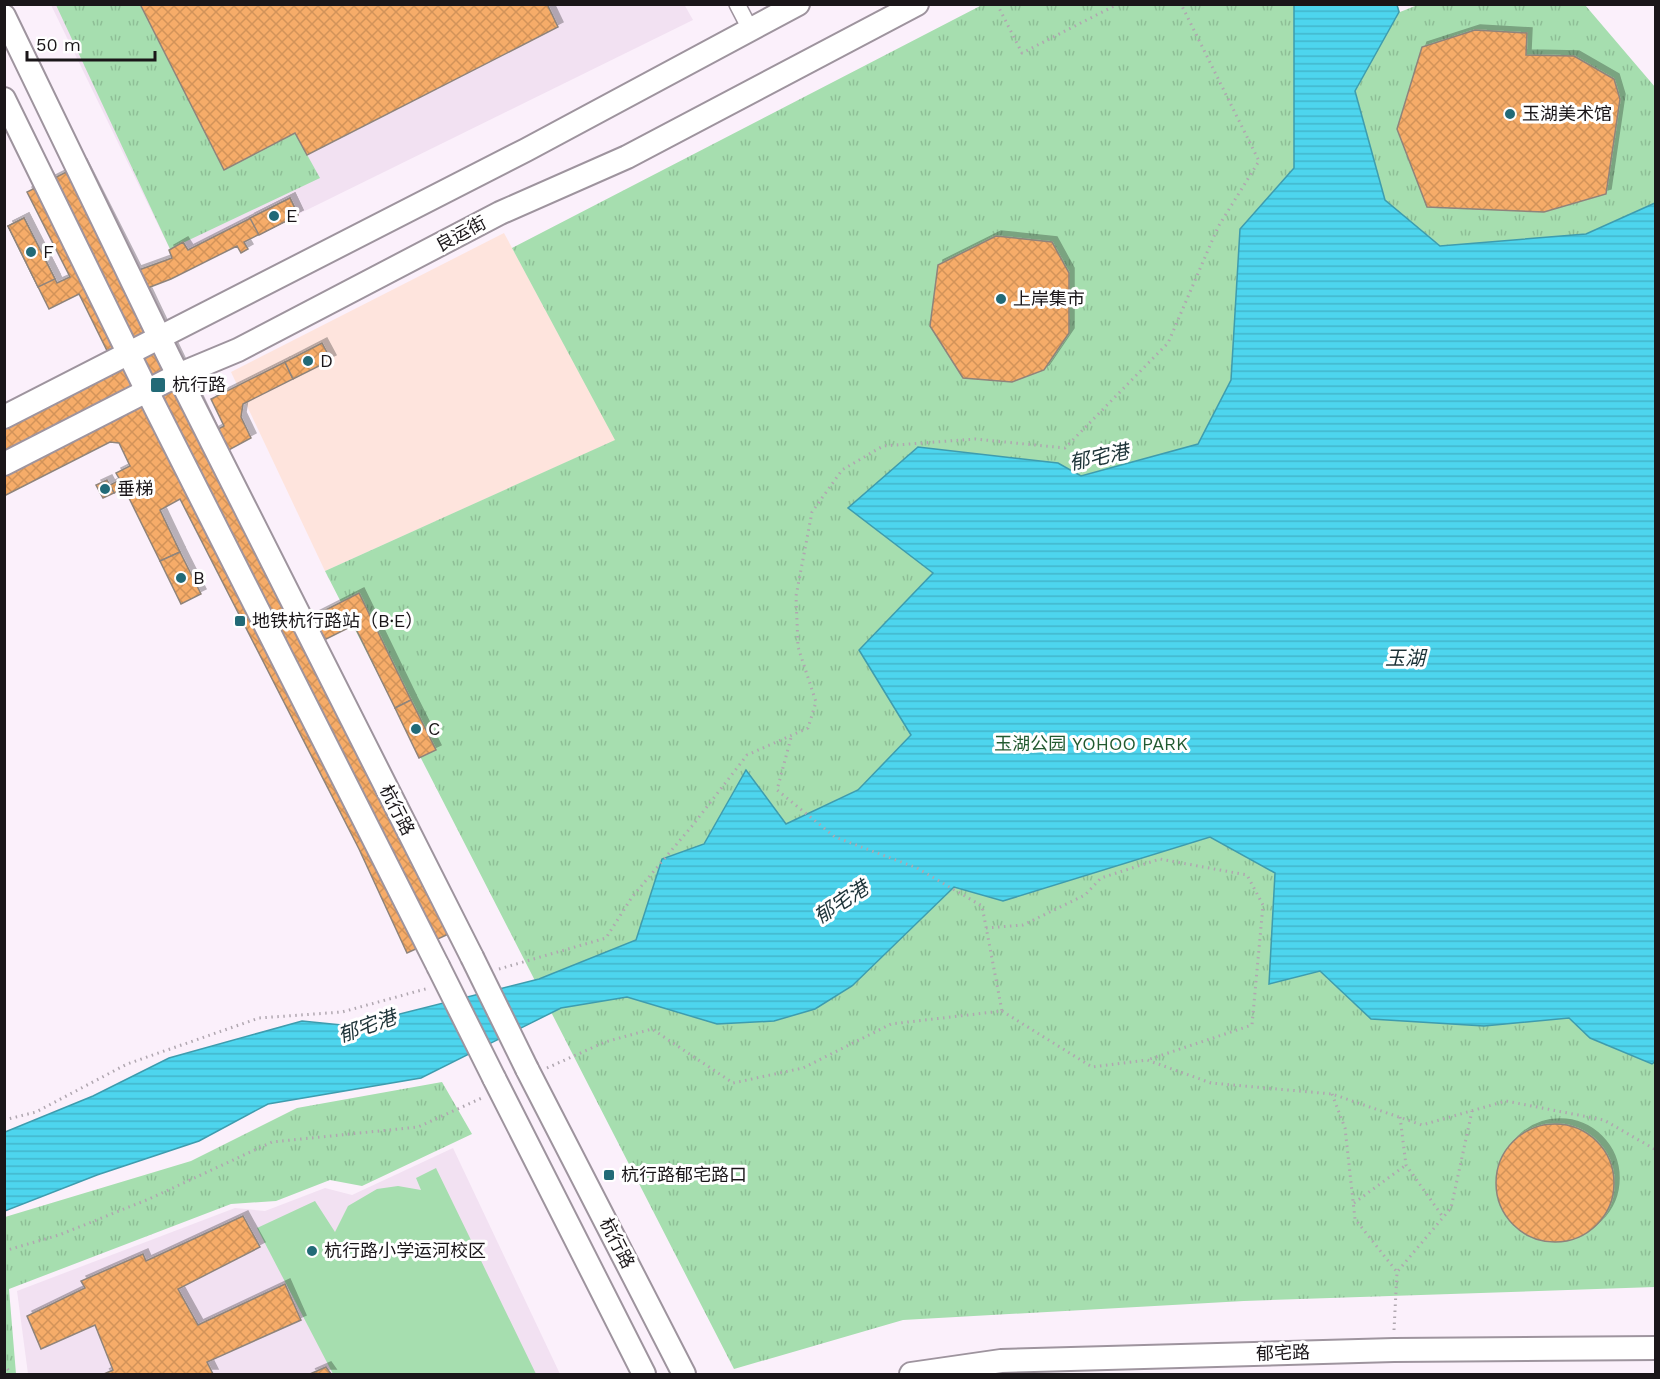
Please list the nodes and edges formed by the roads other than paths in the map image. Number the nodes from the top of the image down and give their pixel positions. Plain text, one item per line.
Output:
1 (737, 4) edge
2 (798, 4) edge
3 (917, 4) edge
4 (4, 16) edge
5 (750, 29) junction
6 (4, 99) edge
7 (160, 339) junction
8 (128, 352) junction
9 (178, 375) junction
10 (147, 391) junction
11 (4, 417) edge
12 (4, 464) edge
13 (1656, 1348) edge
14 (644, 1374) edge
15 (684, 1374) edge
16 (911, 1374) edge

1 - 5 street
2 - 5 main road
3 - 9 main road, 良运街
4 - 7 main road, 杭行路
5 - 7 main road
6 - 8 main road, 杭行路
7 - 8 main road
7 - 9 main road, 杭行路
8 - 10 main road, 杭行路
8 - 11 main road
9 - 10 main road, 良运街
9 - 15 main road, 杭行路, bridge
10 - 12 main road, 良运街
10 - 14 main road, 杭行路, bridge
13 - 16 main road, 郁宅路

